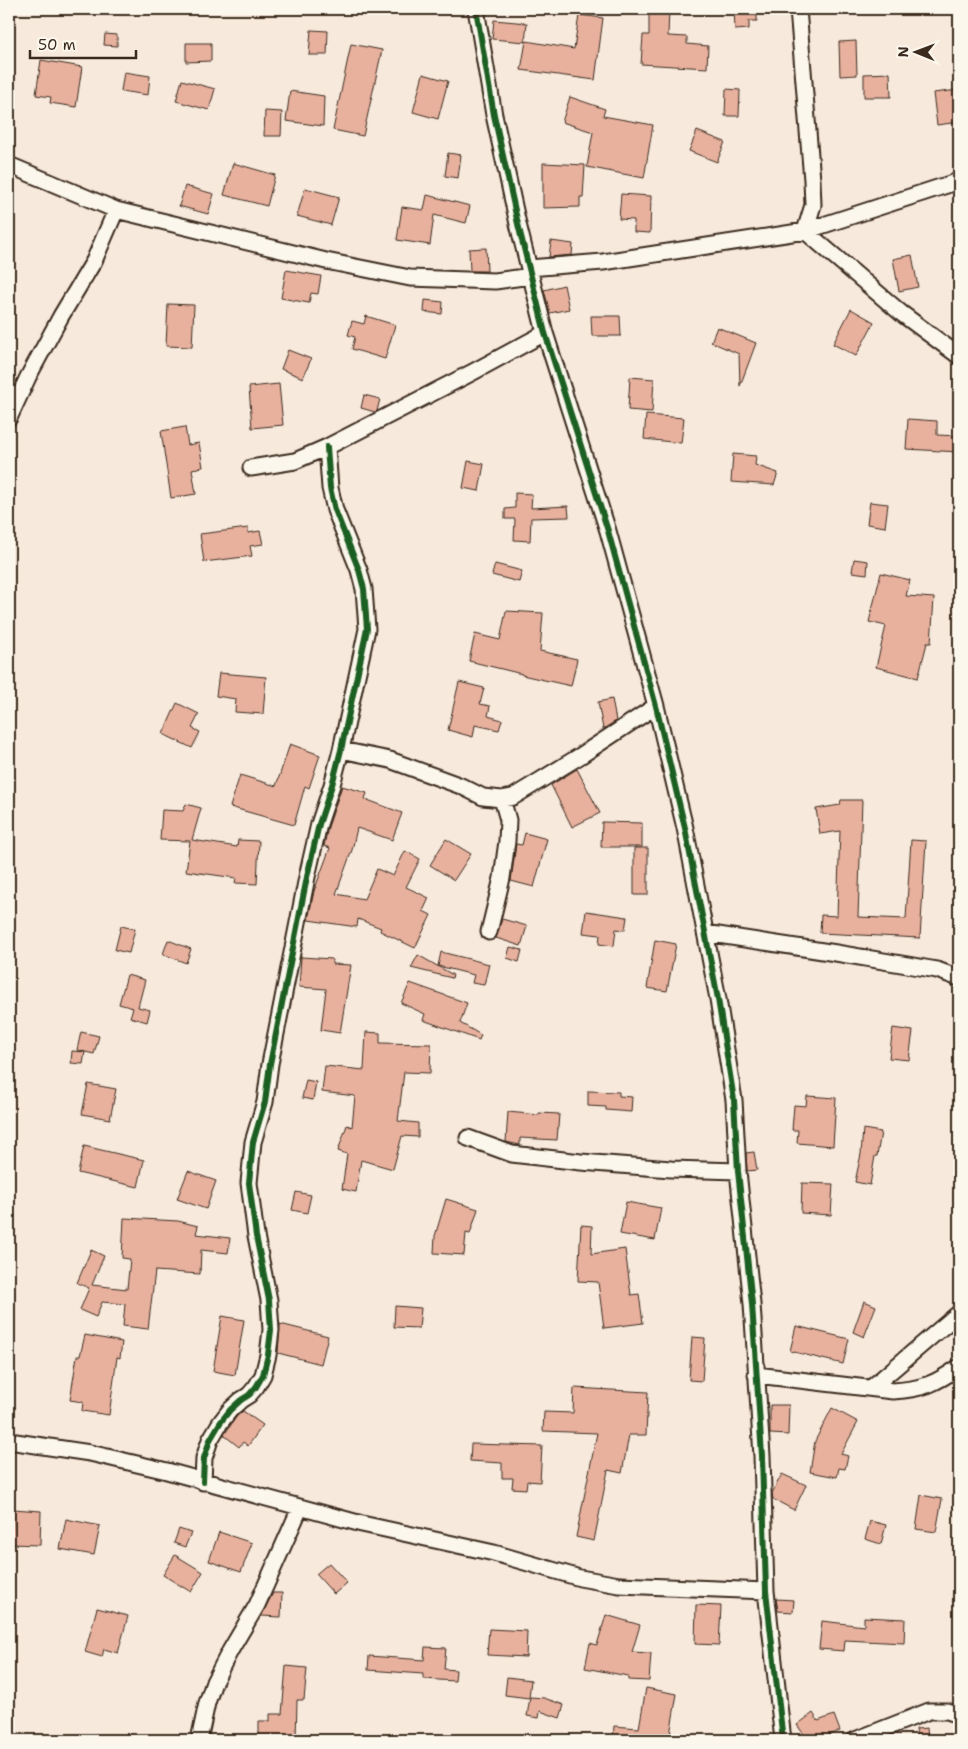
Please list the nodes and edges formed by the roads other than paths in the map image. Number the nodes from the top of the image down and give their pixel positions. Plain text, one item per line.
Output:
1 (476, 9) edge
2 (798, 9) edge
3 (9, 165) edge
4 (959, 181) edge
5 (116, 210) junction
6 (805, 231) junction
7 (530, 272) junction
8 (545, 332) junction
9 (959, 356) edge
10 (9, 418) edge
11 (327, 447) junction
12 (251, 468) dead end
13 (656, 706) junction
14 (341, 750) junction
15 (502, 799) junction
16 (489, 932) dead end
17 (705, 934) junction
18 (959, 978) edge
19 (468, 1138) dead end
20 (738, 1171) junction
21 (959, 1313) edge
22 (959, 1367) edge
23 (756, 1375) junction
24 (871, 1388) junction
25 (9, 1441) edge
26 (203, 1482) junction
27 (300, 1508) junction
28 (766, 1591) junction
29 (959, 1715) edge
30 (199, 1740) edge
31 (783, 1740) edge
32 (855, 1740) edge

1 - 7 street
2 - 6 street
3 - 5 street
4 - 6 street
5 - 7 street
5 - 10 street
6 - 7 street
6 - 9 street
7 - 8 street
8 - 11 street
8 - 13 street
11 - 12 street
11 - 14 street
13 - 15 street
13 - 17 street
14 - 15 street
14 - 26 street
15 - 16 street
17 - 18 street
17 - 20 street
19 - 20 street
20 - 23 street
21 - 24 street
22 - 24 street
23 - 24 street
23 - 28 street
25 - 26 street
26 - 27 street
27 - 28 street
27 - 30 street
28 - 31 street
29 - 32 street

